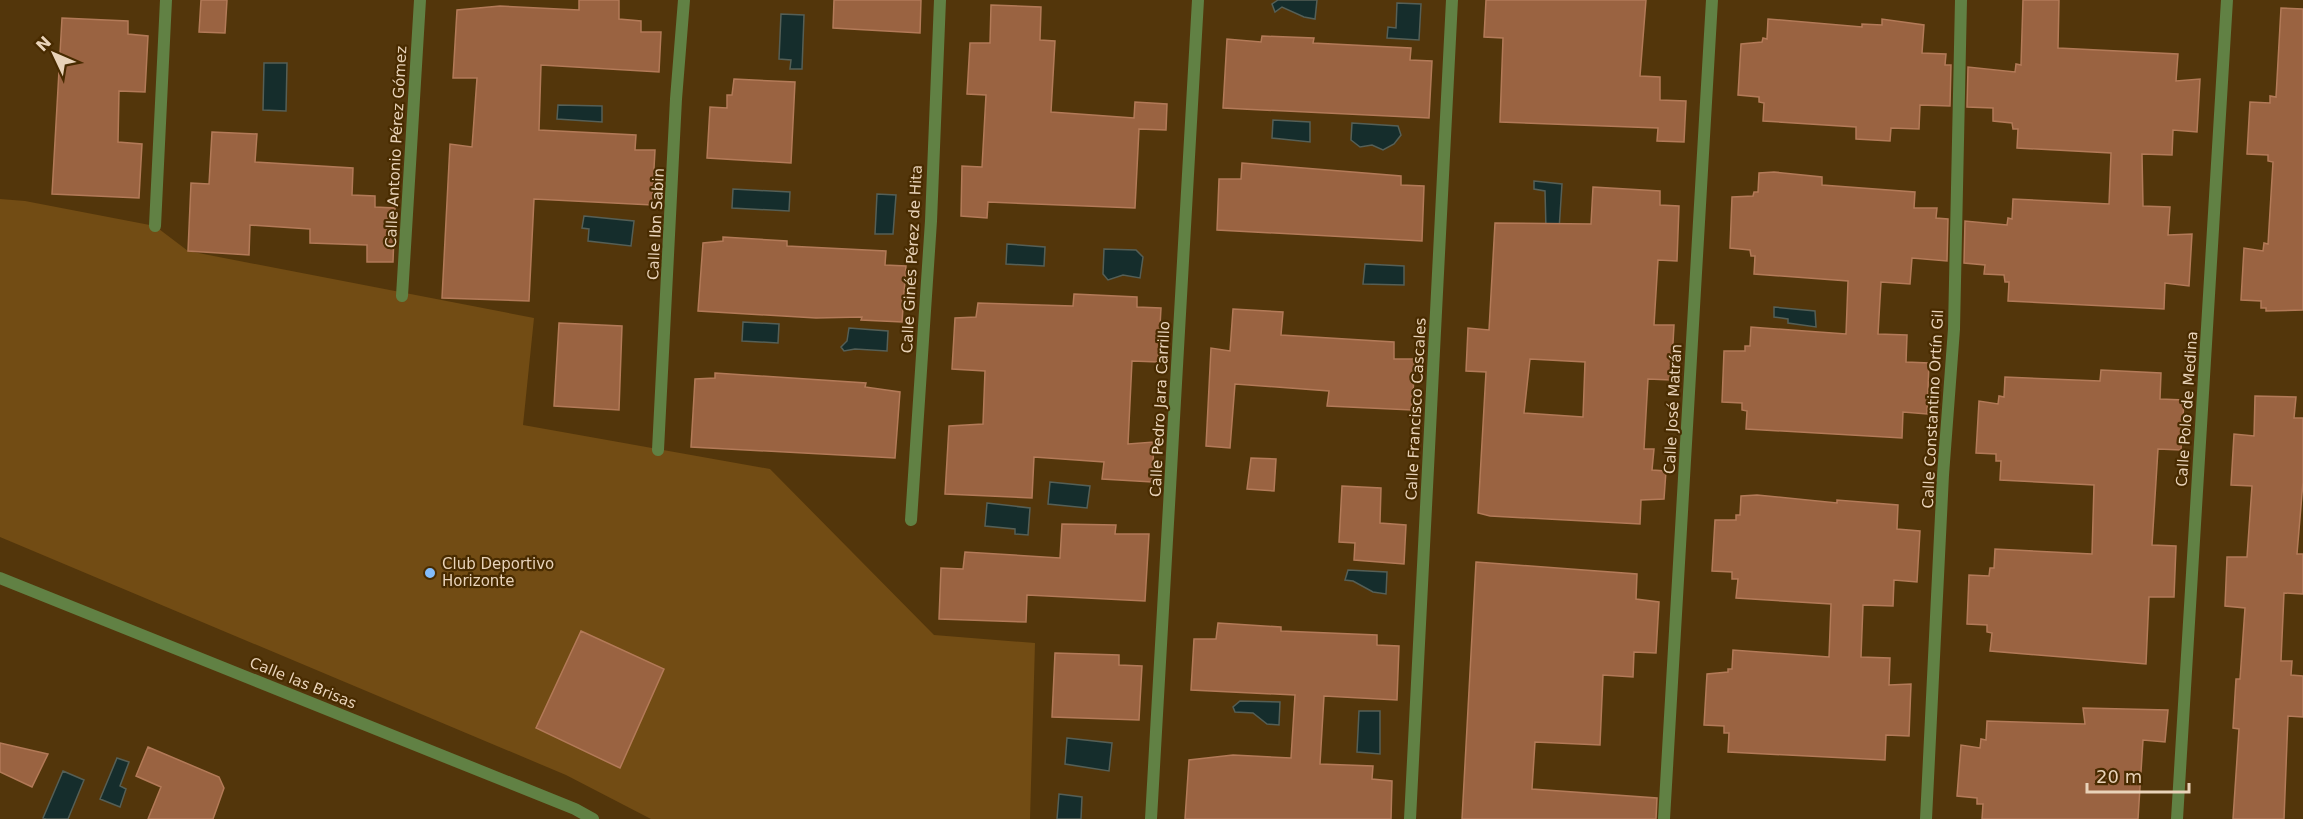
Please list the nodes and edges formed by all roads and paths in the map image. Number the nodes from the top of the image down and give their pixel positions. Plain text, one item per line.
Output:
1 (166, 0) edge
2 (420, 0) edge
3 (684, 0) edge
4 (940, 0) edge
5 (1198, 0) edge
6 (1452, 0) edge
7 (1712, 0) edge
8 (1961, 0) edge
9 (2228, 0) edge
10 (155, 226) dead end
11 (402, 296) dead end
12 (658, 450) dead end
13 (911, 520) dead end
14 (0, 578) edge
15 (593, 819) edge
16 (1151, 819) edge
17 (1410, 819) edge
18 (1664, 819) edge
19 (1926, 819) edge
20 (2177, 819) edge

1 - 10 street
2 - 11 street, Calle Antonio Pérez Gómez
3 - 12 street, Calle Ibn Sabin
4 - 13 street, Calle Ginés Pérez de Hita
5 - 16 street, Calle Pedro Jara Carrillo
6 - 17 street, Calle Francisco Cascales
7 - 18 street, Calle José Matrán
8 - 19 street, Calle Constantino Ortín Gil
9 - 20 street, Calle Polo de Medina
14 - 15 street, Calle las Brisas

